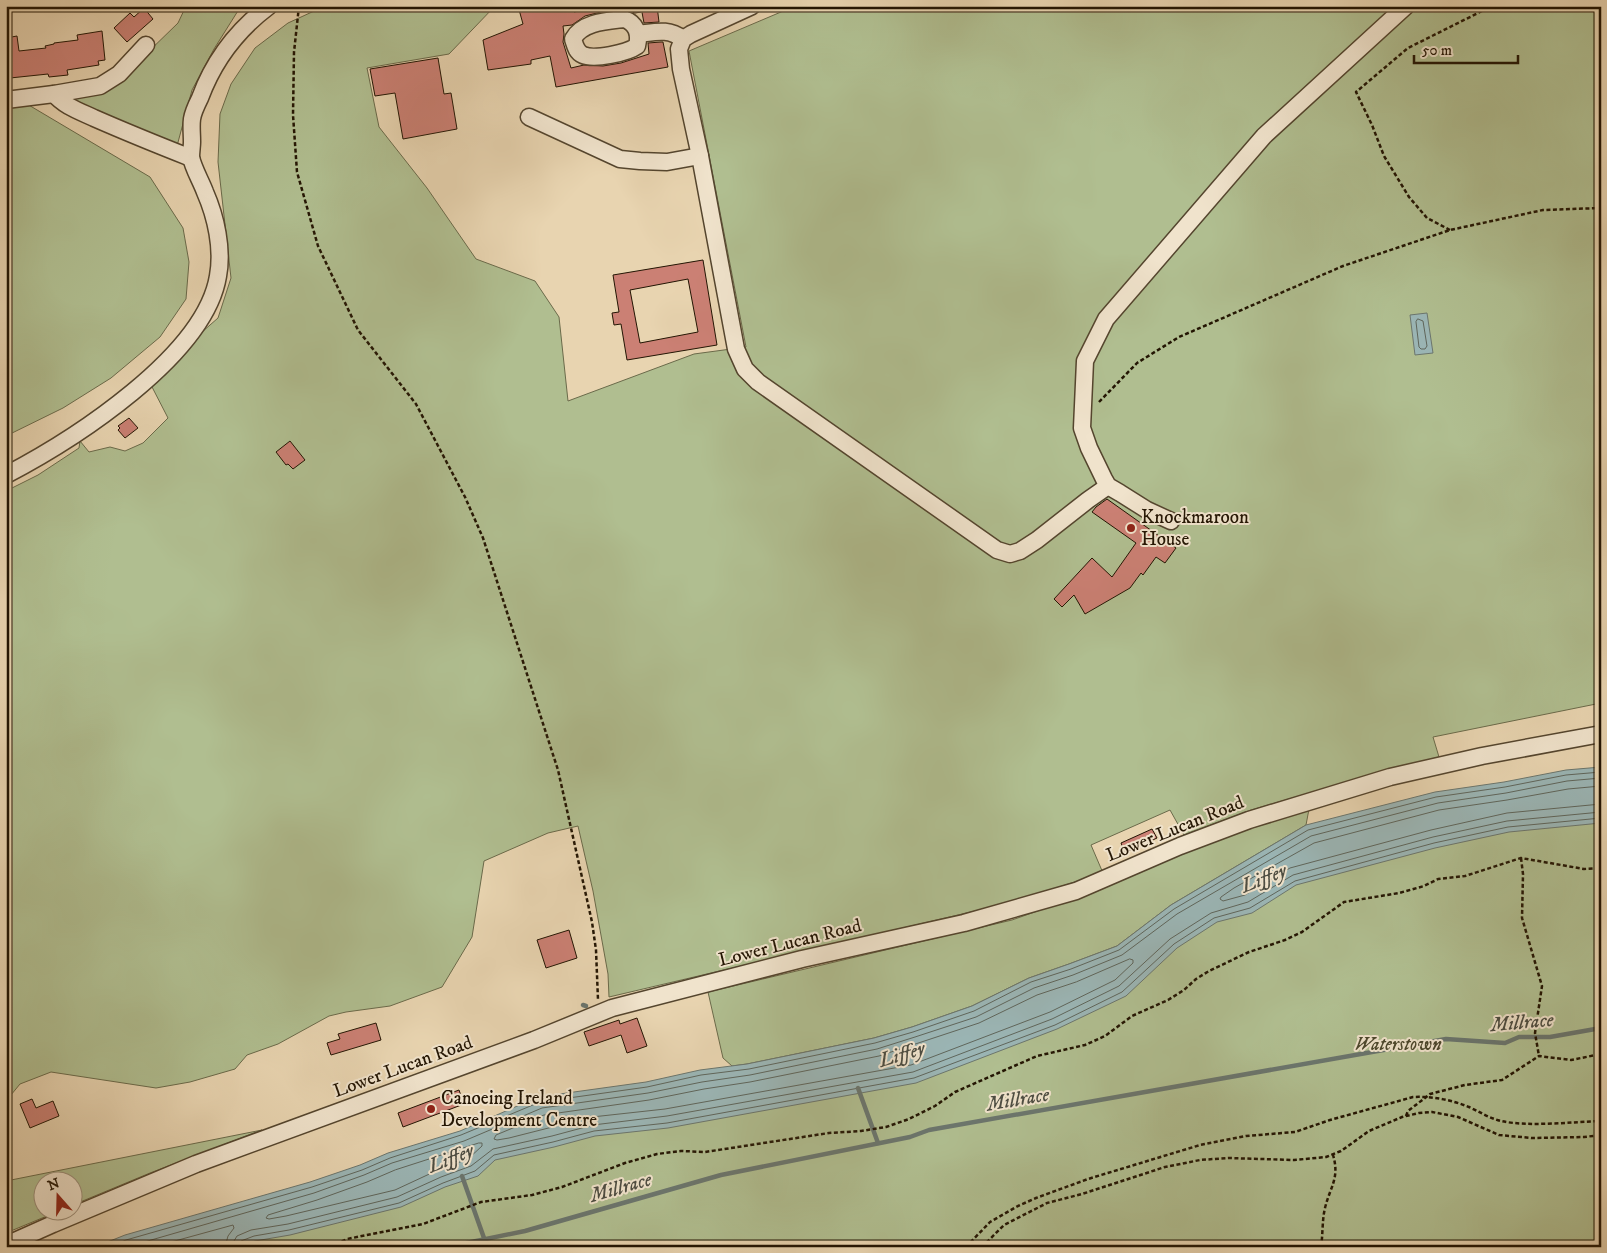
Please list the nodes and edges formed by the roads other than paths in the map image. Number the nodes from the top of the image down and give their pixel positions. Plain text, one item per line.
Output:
1 (269, 6) edge
2 (752, 6) edge
3 (1406, 6) edge
4 (638, 34) dead end
5 (683, 39) junction
6 (146, 45) dead end
7 (54, 94) junction
8 (6, 100) edge
9 (529, 117) dead end
10 (700, 156) junction
11 (191, 158) junction
12 (6, 475) edge
13 (1108, 486) junction
14 (1171, 522) dead end
15 (1601, 734) edge
16 (6, 1245) edge

1 - 11 street
2 - 5 street
3 - 13 street
4 - 5 street
5 - 10 street
6 - 7 street
7 - 8 street
7 - 11 street
9 - 10 street
10 - 13 street
11 - 12 street
13 - 14 street
15 - 16 street, Lower Lucan Road

